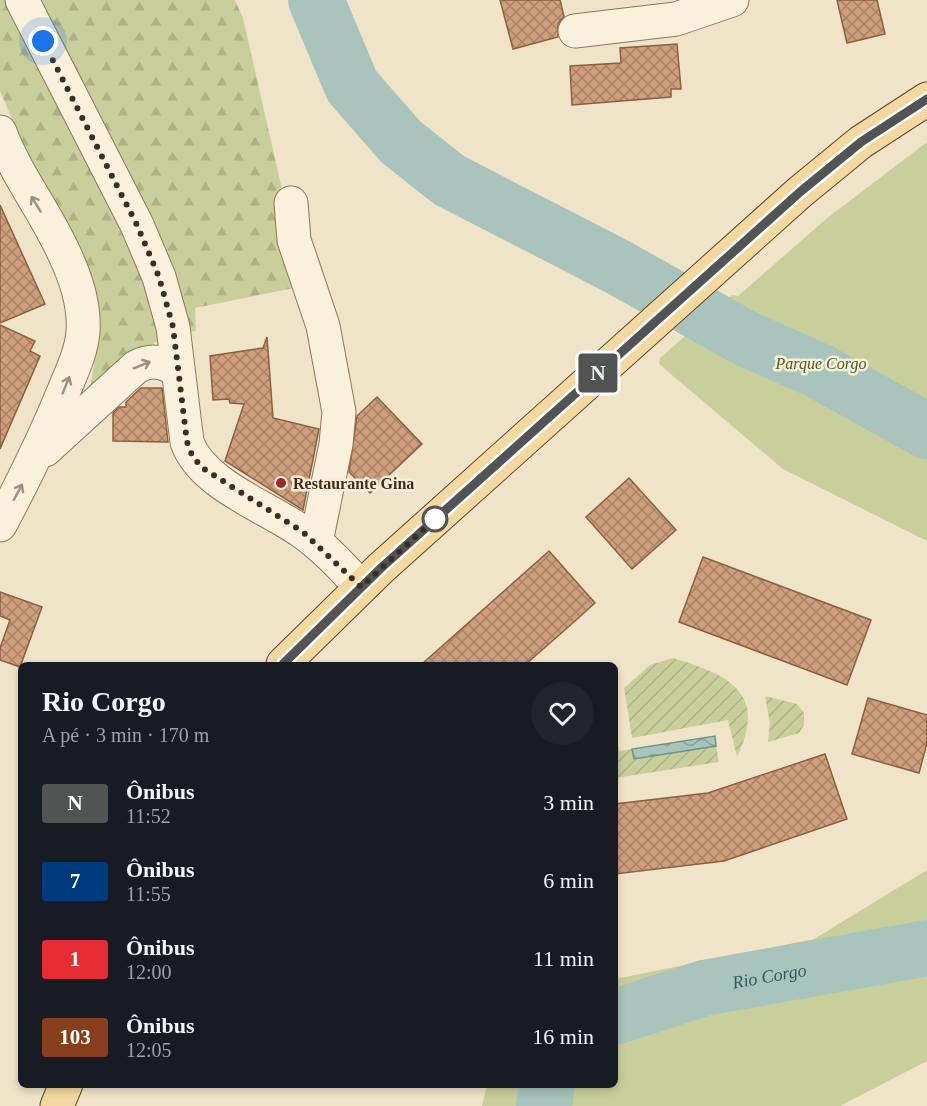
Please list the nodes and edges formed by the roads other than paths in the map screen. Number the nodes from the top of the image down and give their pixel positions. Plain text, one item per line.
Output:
1 (22, 0) edge
2 (732, 0) edge
3 (614, 13) edge
4 (575, 31) dead end
5 (927, 99) edge
6 (0, 132) edge
7 (291, 203) dead end
8 (178, 371) junction
9 (36, 459) junction
10 (0, 525) edge
11 (316, 542) junction
12 (361, 587) junction
13 (285, 662) edge
14 (64, 1088) edge
15 (57, 1106) edge

1 - 8 street
2 - 3 street
3 - 4 street
5 - 12 main road
9 -> 6 street
7 - 11 street
9 -> 8 street
8 - 11 street
10 -> 9 street
11 - 12 street
12 - 13 main road
14 - 15 main road

